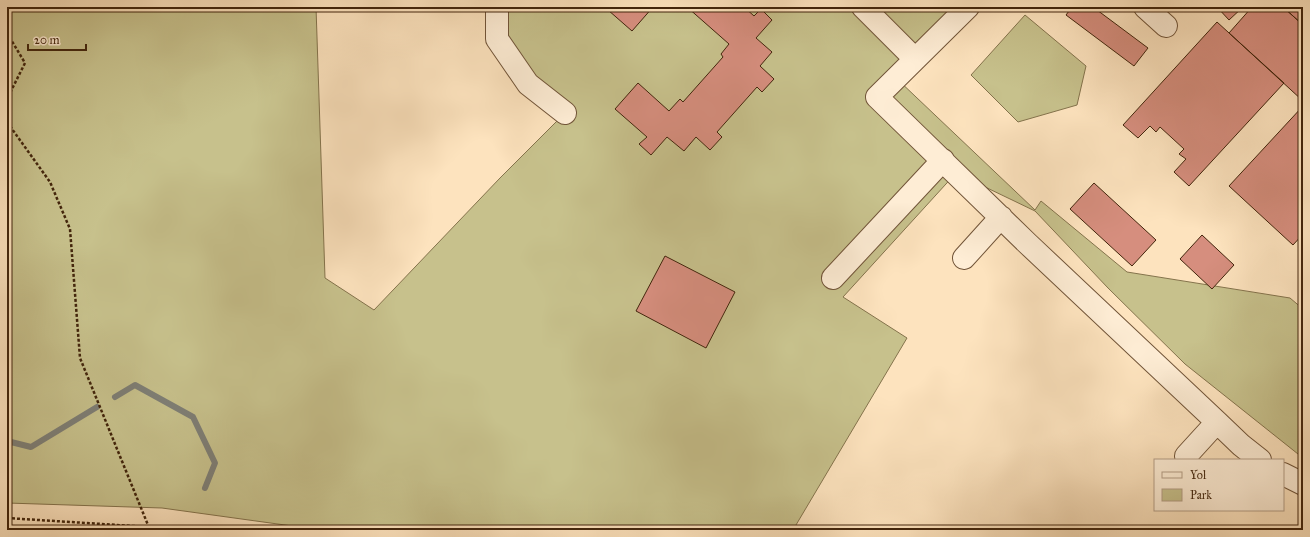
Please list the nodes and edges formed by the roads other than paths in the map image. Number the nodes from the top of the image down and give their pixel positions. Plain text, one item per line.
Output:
1 (497, 7) edge
2 (863, 7) edge
3 (968, 7) edge
4 (1145, 7) edge
5 (1166, 26) dead end
6 (915, 59) junction
7 (565, 113) dead end
8 (943, 160) junction
9 (1001, 216) junction
10 (964, 258) dead end
11 (833, 278) dead end
12 (1217, 422) junction
13 (1186, 456) dead end
14 (1259, 459) edge
15 (1284, 474) edge
16 (1303, 484) edge

1 - 7 street
2 - 6 street
3 - 6 street
4 - 5 street
6 - 8 street
8 - 9 street
8 - 11 street
9 - 10 street
9 - 12 street
12 - 13 street
12 - 14 street
15 - 16 street

